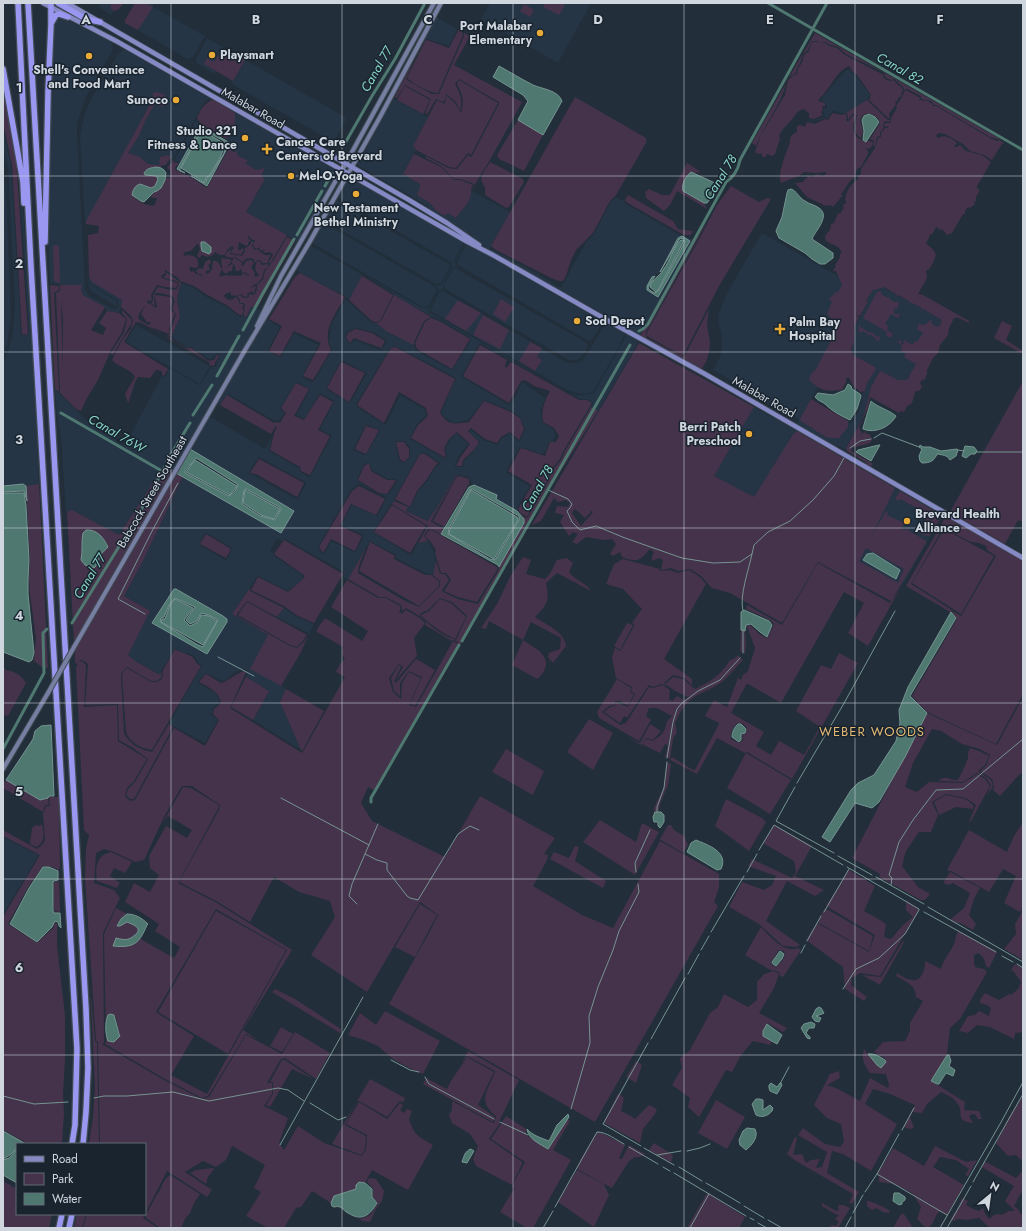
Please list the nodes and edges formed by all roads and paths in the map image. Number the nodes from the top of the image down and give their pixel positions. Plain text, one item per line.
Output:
1 (18, 3) edge
2 (28, 3) edge
3 (44, 3) edge
4 (58, 3) edge
5 (67, 3) edge
6 (434, 3) edge
7 (441, 3) edge
8 (51, 5) edge
9 (68, 17) junction
10 (100, 22) junction
11 (51, 24) junction
12 (118, 42) junction
13 (133, 42) junction
14 (399, 67) junction
15 (3, 69) edge
16 (401, 78) junction
17 (253, 119) junction
18 (267, 119) junction
19 (346, 163) junction
20 (352, 166) junction
21 (342, 170) junction
22 (348, 174) junction
23 (423, 216) junction
24 (447, 223) junction
25 (493, 255) junction
26 (43, 262) junction
27 (31, 267) junction
28 (245, 350) junction
29 (1023, 558) edge
30 (3, 769) edge
31 (72, 1143) edge
32 (83, 1143) edge
33 (62, 1215) edge
34 (72, 1215) edge
35 (59, 1228) edge
36 (69, 1228) edge

1 - 27 highway
2 - 26 highway
3 - 8 main road, Malabar Road
4 - 10 highway
5 - 10 main road, Malabar Road
6 - 14 main road, Babcock Street Southeast
7 - 16 main road, Babcock Street Southeast
8 - 9 main road, Malabar Road
8 - 11 highway
9 - 11 highway
9 - 12 main road, Malabar Road
10 - 13 main road, Malabar Road
11 - 26 highway
12 - 13 main road
12 - 17 main road, Malabar Road
13 - 18 main road, Malabar Road
14 - 16 main road
14 - 19 main road, Babcock Street Southeast
15 - 27 highway
16 - 20 main road, Babcock Street Southeast
17 - 18 main road
17 - 21 main road, Malabar Road
18 - 19 main road, Malabar Road
19 - 20 main road, Malabar Road
19 - 21 main road, Babcock Street Southeast
20 - 22 main road, Babcock Street Southeast
20 - 24 main road, Malabar Road
21 - 22 main road, Malabar Road
21 - 28 main road, Babcock Street Southeast
22 - 23 main road, Malabar Road
22 - 28 main road, Babcock Street Southeast
23 - 24 main road
23 - 25 main road, Malabar Road
24 - 25 main road, Malabar Road
25 - 29 main road, Malabar Road
26 - 32 highway
27 - 31 highway
28 - 30 main road, Babcock Street Southeast, bridge
33 - 35 highway
34 - 36 highway

